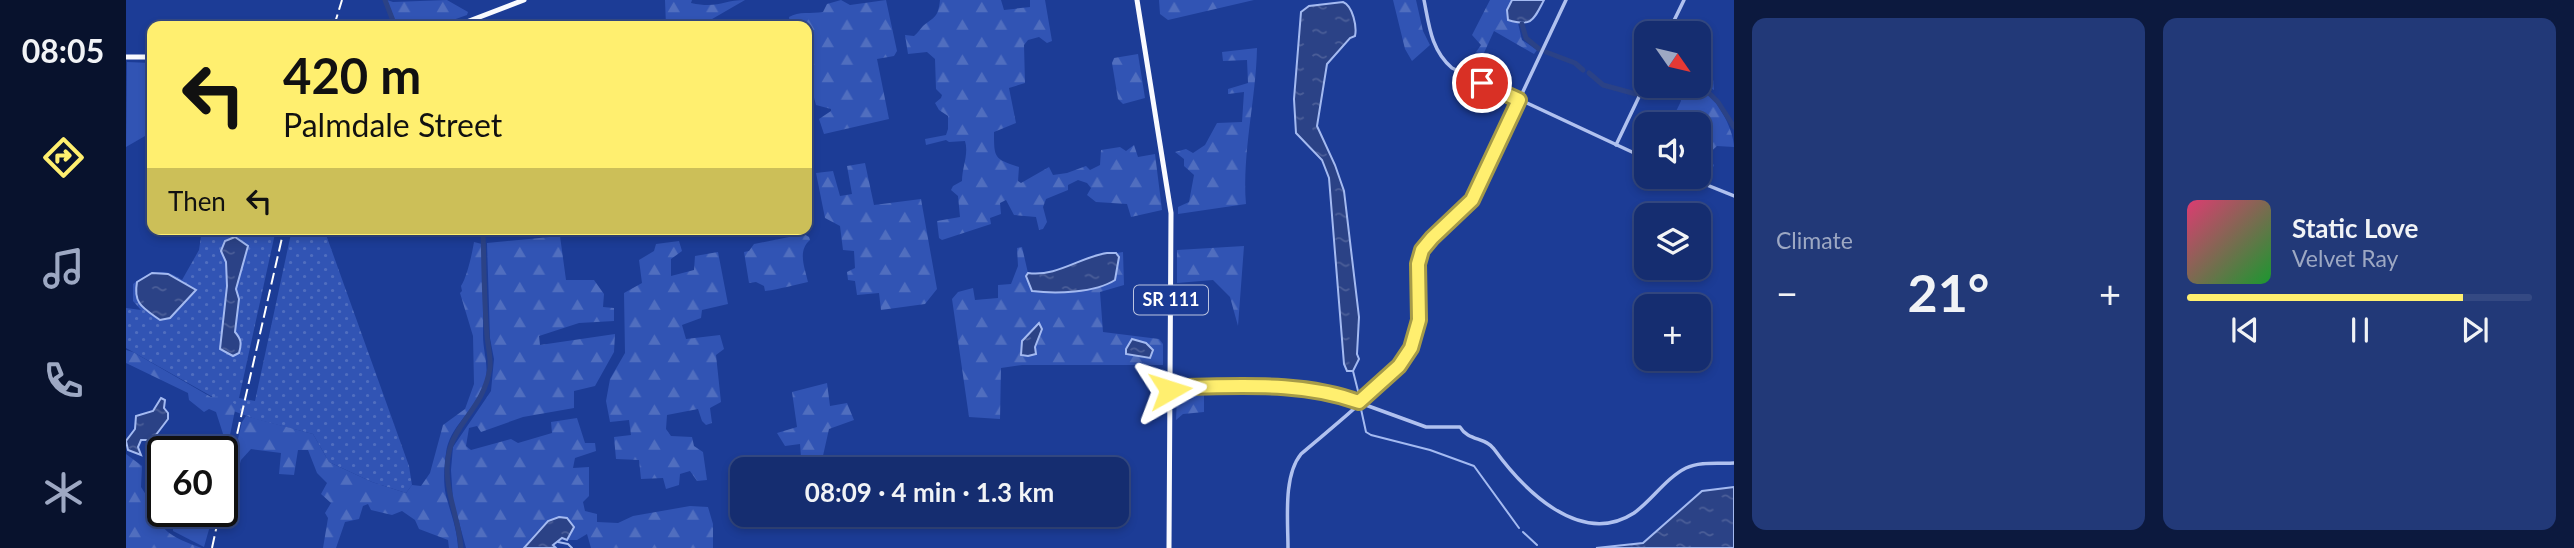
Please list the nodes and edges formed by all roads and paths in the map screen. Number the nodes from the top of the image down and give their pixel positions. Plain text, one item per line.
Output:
1 (524, 0) edge
2 (1137, 0) edge
3 (1424, 0) edge
4 (1566, 0) edge
5 (1684, 0) edge
6 (469, 21) edge
7 (1674, 21) edge
8 (126, 57) edge
9 (147, 57) edge
10 (1638, 98) edge
11 (1519, 100) junction
12 (1616, 145) junction
13 (1634, 153) edge
14 (1711, 187) edge
15 (1734, 196) edge
16 (1170, 387) junction
17 (1371, 392) junction
18 (1346, 397) junction
19 (1359, 402) junction
20 (1373, 407) junction
21 (1349, 411) junction
22 (1734, 463) edge
23 (1169, 548) edge
24 (1288, 548) edge

1 - 6 main road
2 - 16 main road, SR 111
3 - 11 street
4 - 11 street
5 - 7 street
8 - 9 main road
10 - 12 street
11 - 12 street
11 - 17 street
12 - 13 street
14 - 15 street
16 - 18 street
16 - 23 main road, SR 111
17 - 19 street
17 - 20 street
18 - 19 street
18 - 21 street
19 - 20 street
19 - 21 street
20 - 22 street
21 - 24 street

